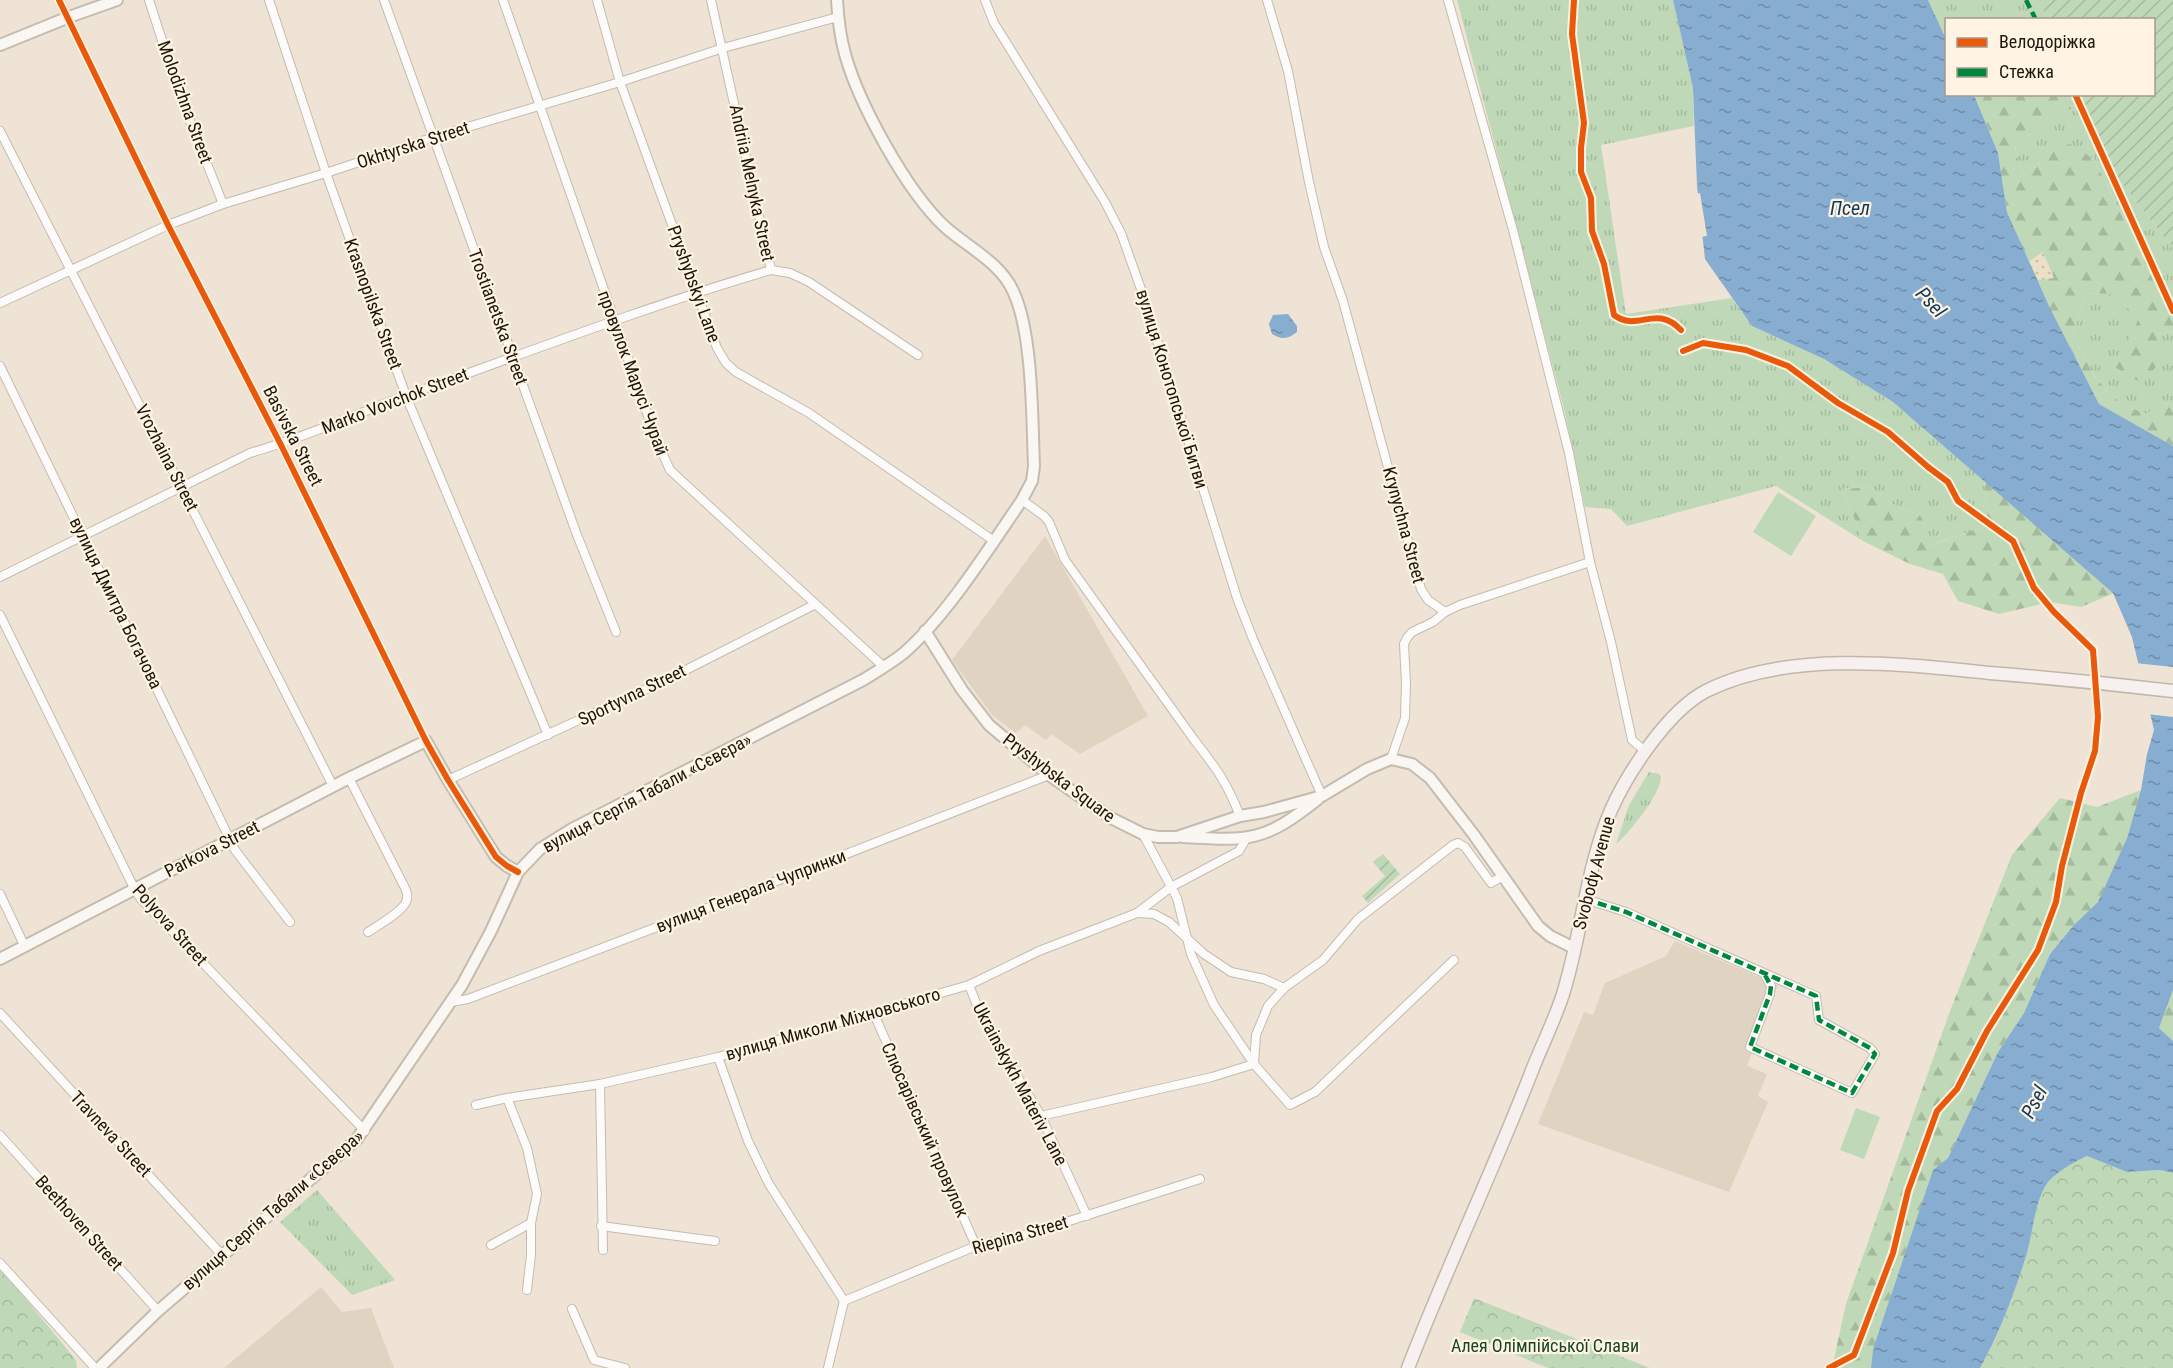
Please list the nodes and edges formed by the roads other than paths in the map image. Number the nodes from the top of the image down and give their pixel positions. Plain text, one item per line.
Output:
1 (60, 0) edge
2 (117, 0) edge
3 (149, 0) edge
4 (269, 0) edge
5 (384, 0) edge
6 (503, 0) edge
7 (597, 0) edge
8 (711, 0) edge
9 (837, 0) edge
10 (985, 0) edge
11 (1267, 0) edge
12 (1448, 0) edge
13 (69, 17) junction
14 (838, 17) junction
15 (0, 45) edge
16 (723, 48) junction
17 (620, 82) junction
18 (540, 105) junction
19 (0, 131) edge
20 (434, 137) junction
21 (326, 173) junction
22 (224, 204) junction
23 (168, 225) junction
24 (72, 270) junction
25 (771, 270) junction
26 (698, 294) junction
27 (0, 303) edge
28 (614, 321) junction
29 (918, 355) dead end
30 (513, 358) junction
31 (0, 366) edge
32 (406, 396) junction
33 (281, 445) junction
34 (182, 487) junction
35 (1022, 500) junction
36 (83, 536) junction
37 (994, 541) junction
38 (1590, 562) junction
39 (0, 577) edge
40 (814, 605) junction
41 (1445, 612) junction
42 (0, 615) edge
43 (925, 631) junction
44 (616, 633) dead end
45 (884, 667) junction
46 (2173, 691) edge
47 (548, 735) junction
48 (426, 741) junction
49 (1645, 751) junction
50 (1391, 759) junction
51 (1049, 775) junction
52 (349, 778) junction
53 (448, 780) junction
54 (333, 786) junction
55 (1322, 796) junction
56 (1240, 816) junction
57 (1143, 834) junction
58 (1177, 837) junction
59 (1246, 839) junction
60 (231, 840) junction
61 (518, 872) junction
62 (1503, 876) junction
63 (1171, 887) junction
64 (134, 888) junction
65 (0, 894) edge
66 (1585, 899) junction
67 (1137, 913) junction
68 (290, 922) dead end
69 (368, 932) dead end
70 (1186, 936) junction
71 (25, 947) junction
72 (1574, 948) junction
73 (0, 959) edge
74 (1454, 960) dead end
75 (1765, 975) junction
76 (969, 985) junction
77 (1284, 988) junction
78 (451, 1002) junction
79 (0, 1013) edge
80 (874, 1014) junction
81 (718, 1057) junction
82 (1254, 1064) junction
83 (600, 1084) junction
84 (507, 1098) junction
85 (476, 1105) dead end
86 (1041, 1116) junction
87 (364, 1131) junction
88 (0, 1136) edge
89 (1200, 1179) dead end
90 (1087, 1216) junction
91 (531, 1223) junction
92 (601, 1226) junction
93 (715, 1241) dead end
94 (491, 1245) dead end
95 (976, 1246) junction
96 (603, 1250) dead end
97 (222, 1255) junction
98 (0, 1263) edge
99 (527, 1290) dead end
100 (844, 1301) junction
101 (572, 1309) dead end
102 (158, 1311) junction
103 (97, 1368) edge
104 (625, 1368) edge
105 (828, 1368) edge
106 (1408, 1368) edge

1 - 13 street, Basivska Street
2 - 13 main road
3 - 22 street, Molodizhna Street
4 - 21 street, Krasnopilska Street
5 - 20 street, Trostianetska Street
6 - 18 street, провулок Марусі Чурай
7 - 17 street, Pryshybskyi Lane
8 - 16 street, Andriia Melnyka Street
9 - 14 main road, вулиця Сергія Табали «Сєвєра»
10 - 55 street, вулиця Конотопської Битви
11 - 41 street, Krynychna Street
12 - 38 street
13 - 15 main road
13 - 23 street, Basivska Street
14 - 16 street, Okhtyrska Street
14 - 35 main road, вулиця Сергія Табали «Сєвєра»
16 - 17 street, Okhtyrska Street
16 - 25 street, Andriia Melnyka Street
17 - 18 street, Okhtyrska Street
17 - 26 street, Pryshybskyi Lane
18 - 20 street, Okhtyrska Street
18 - 28 street, провулок Марусі Чурай
19 - 24 street, Vrozhaina Street
20 - 21 street, Okhtyrska Street
20 - 30 street, Trostianetska Street
21 - 22 street, Okhtyrska Street
21 - 32 street, Krasnopilska Street
22 - 23 street, Okhtyrska Street
23 - 24 street, Okhtyrska Street
23 - 33 street, Basivska Street
24 - 27 street, Okhtyrska Street
24 - 34 street, Vrozhaina Street
25 - 26 street, Marko Vovchok Street
25 - 29 street, Andriia Melnyka Street
26 - 28 street, Marko Vovchok Street
26 - 37 street, Pryshybskyi Lane
28 - 30 street, Marko Vovchok Street
28 - 40 street, провулок Марусі Чурай
30 - 32 street, Marko Vovchok Street
30 - 44 street, Trostianetska Street
31 - 36 street, вулиця Дмитра Богачова
32 - 33 street, Marko Vovchok Street
32 - 47 street, Krasnopilska Street
33 - 34 street, Marko Vovchok Street
33 - 48 street, Basivska Street
34 - 36 street, Marko Vovchok Street
34 - 54 street, Vrozhaina Street
35 - 37 main road, вулиця Сергія Табали «Сєвєра»
35 - 56 street
36 - 39 street, Marko Vovchok Street
36 - 60 street, вулиця Дмитра Богачова
37 - 43 main road, вулиця Сергія Табали «Сєвєра»
38 - 41 street
38 - 49 street
40 - 45 street, провулок Марусі Чурай
40 - 47 street, Sportyvna Street
41 - 50 street
42 - 64 street, Polyova Street
43 - 45 main road, вулиця Сергія Табали «Сєвєра»
43 - 51 main road, Pryshybska Square
45 - 61 main road, вулиця Сергія Табали «Сєвєра»
46 - 49 main road, Svobody Avenue
47 - 53 street, Sportyvna Street
48 - 52 main road, Parkova Street
48 - 53 main road, Basivska Street
49 - 66 main road, Svobody Avenue
50 - 55 main road, Pryshybska Square
50 - 62 main road
51 - 57 main road, Pryshybska Square
51 - 78 street, вулиця Генерала Чупринки
52 - 54 main road, Parkova Street
52 - 69 street
53 - 61 main road, Basivska Street
54 - 60 main road, Parkova Street
55 - 56 main road, Pryshybska Square
55 - 59 main road
56 - 58 main road, Pryshybska Square
57 - 58 main road, Pryshybska Square
57 - 63 street
58 - 59 main road
59 - 63 street, вулиця Миколи Міхновського
60 - 64 main road, Parkova Street
60 - 68 street, вулиця Дмитра Богачова
61 - 78 main road, вулиця Сергія Табали «Сєвєра»
62 - 72 main road
62 - 77 street
63 - 67 street, вулиця Миколи Міхновського
63 - 70 street
64 - 71 main road, Parkova Street
64 - 87 street, Polyova Street
65 - 71 street
66 - 72 main road, Svobody Avenue
66 - 75 street
67 - 70 street
67 - 76 street, вулиця Миколи Міхновського
70 - 77 street
70 - 82 street
71 - 73 main road, Parkova Street
72 - 106 main road, Svobody Avenue
74 - 82 street
75 - 75 street
76 - 80 street, вулиця Миколи Міхновського
76 - 86 street, Ukrainskykh Materiv Lane
77 - 82 street
78 - 87 main road, вулиця Сергія Табали «Сєвєра»
79 - 97 street, Travneva Street
80 - 81 street, вулиця Миколи Міхновського
80 - 95 street, Слюсарівський провулок
81 - 83 street, вулиця Миколи Міхновського
81 - 100 street
82 - 86 street
83 - 84 street, вулиця Миколи Міхновського
83 - 92 street
84 - 85 street, вулиця Миколи Міхновського
84 - 91 street
86 - 90 street, Ukrainskykh Materiv Lane
87 - 97 main road, вулиця Сергія Табали «Сєвєра»
88 - 102 street, Beethoven Street
89 - 90 street, Riepina Street
90 - 95 street, Riepina Street
91 - 94 street
91 - 99 street
92 - 93 street
92 - 96 street
95 - 100 street, Riepina Street
97 - 102 main road, вулиця Сергія Табали «Сєвєра»
98 - 103 street
100 - 105 street
101 - 104 street
102 - 103 main road, вулиця Сергія Табали «Сєвєра»

